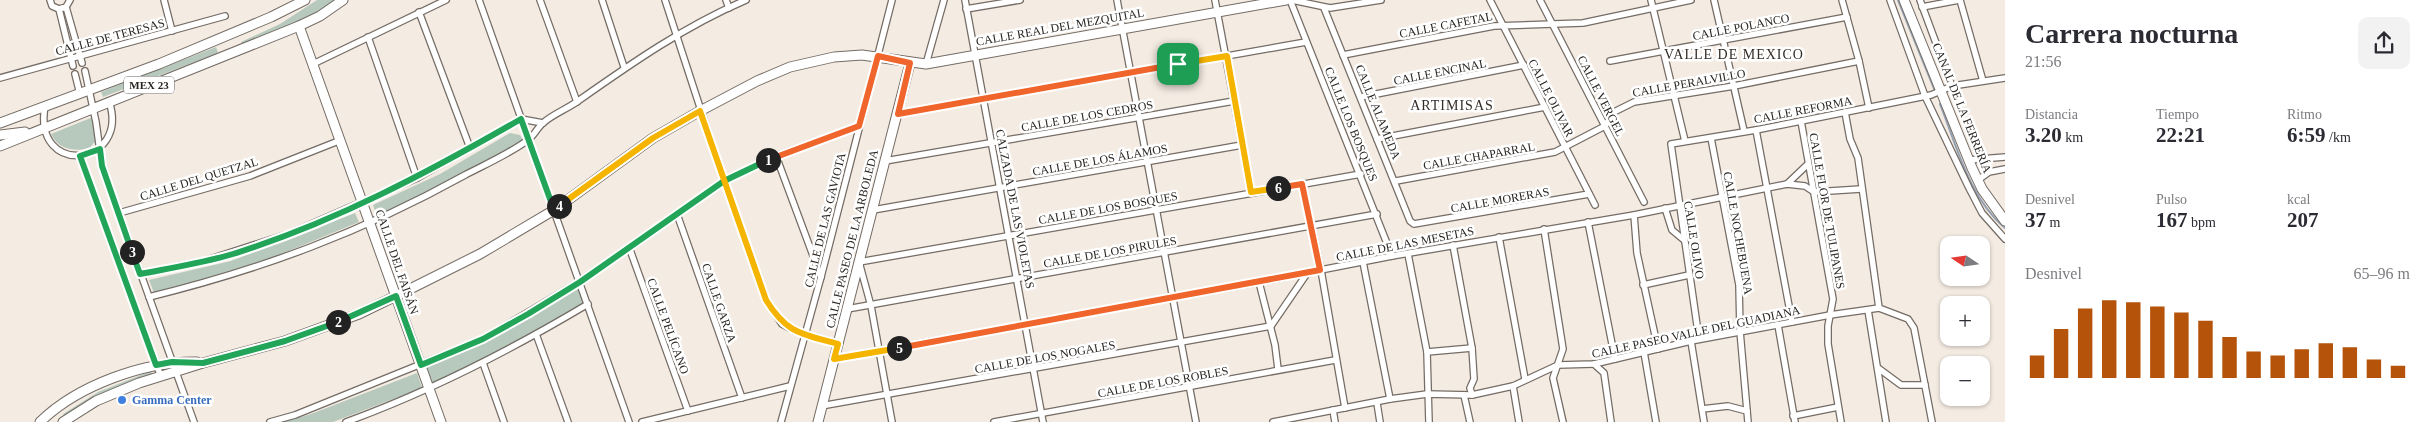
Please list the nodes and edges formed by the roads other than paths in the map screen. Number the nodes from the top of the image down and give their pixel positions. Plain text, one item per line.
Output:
1 (50, 0) edge
2 (70, 0) edge
3 (164, 0) edge
4 (343, 0) edge
5 (446, 0) edge
6 (479, 0) edge
7 (540, 0) edge
8 (602, 0) edge
9 (665, 0) edge
10 (726, 0) edge
11 (746, 0) edge
12 (892, 0) edge
13 (944, 0) edge
14 (965, 0) edge
15 (1020, 0) edge
16 (1117, 0) edge
17 (1215, 0) edge
18 (1290, 0) edge
19 (1381, 0) edge
20 (1490, 0) edge
21 (1540, 0) edge
22 (1691, 0) edge
23 (1714, 0) edge
24 (1842, 0) edge
25 (1890, 0) edge
26 (1904, 0) edge
27 (1920, 0) edge
28 (1960, 0) edge
29 (299, 2) edge
30 (1652, 3) edge
31 (66, 7) junction
32 (1922, 7) junction
33 (729, 8) junction
34 (1324, 8) junction
35 (59, 9) junction
36 (966, 9) junction
37 (419, 12) junction
38 (1217, 13) junction
39 (224, 16) dead end
40 (1846, 17) junction
41 (1553, 23) junction
42 (1503, 25) junction
43 (299, 26) junction
44 (1123, 29) junction
45 (172, 31) junction
46 (677, 34) junction
47 (368, 37) junction
48 (1724, 41) junction
49 (1306, 42) junction
50 (1662, 51) junction
51 (976, 54) junction
52 (1343, 55) junction
53 (80, 56) junction
54 (878, 56) junction
55 (1227, 56) junction
56 (70, 58) junction
57 (1610, 61) dead end
58 (1859, 61) junction
59 (82, 63) dead end
60 (910, 63) junction
61 (313, 64) junction
62 (926, 64) junction
63 (1524, 65) junction
64 (73, 66) dead end
65 (624, 67) junction
66 (84, 71) dead end
67 (1130, 72) junction
68 (75, 74) dead end
69 (0, 78) edge
70 (2005, 78) edge
71 (1983, 81) junction
72 (1734, 86) junction
73 (1952, 86) junction
74 (89, 91) junction
75 (1940, 92) junction
76 (80, 94) junction
77 (1928, 95) junction
78 (1674, 96) junction
79 (1361, 97) junction
80 (984, 99) junction
81 (109, 101) junction
82 (1234, 101) junction
83 (577, 102) junction
84 (41, 107) junction
85 (1545, 107) junction
86 (93, 108) junction
87 (1869, 108) junction
88 (700, 111) junction
89 (1845, 112) junction
90 (898, 114) junction
91 (1139, 116) junction
92 (0, 117) edge
93 (521, 119) junction
94 (1800, 121) junction
95 (0, 123) edge
96 (543, 123) junction
97 (859, 126) junction
98 (1604, 126) junction
99 (39, 129) junction
100 (1756, 130) junction
101 (1744, 131) junction
102 (0, 135) edge
103 (1377, 138) junction
104 (1710, 138) junction
105 (530, 139) junction
106 (341, 140) junction
107 (1685, 141) junction
108 (992, 143) junction
109 (1671, 144) joint
110 (1242, 145) junction
111 (0, 146) edge
112 (1565, 146) junction
113 (470, 148) junction
114 (100, 149) junction
115 (80, 156) junction
116 (776, 156) junction
117 (2005, 157) edge
118 (1969, 160) junction
119 (885, 161) junction
120 (1148, 162) junction
121 (1808, 164) junction
122 (2005, 169) edge
123 (1361, 174) junction
124 (417, 178) junction
125 (1978, 180) junction
126 (724, 181) junction
127 (1396, 182) junction
128 (1302, 184) junction
129 (1787, 184) junction
130 (1000, 188) junction
131 (1767, 188) junction
132 (1861, 189) junction
133 (1251, 192) junction
134 (1814, 192) junction
135 (1589, 194) junction
136 (1721, 196) junction
137 (1644, 202) dead end
138 (363, 203) junction
139 (1595, 204) dead end
140 (1678, 205) junction
141 (1665, 208) junction
142 (554, 210) junction
143 (873, 210) junction
144 (1157, 210) junction
145 (119, 213) junction
146 (677, 214) junction
147 (1377, 214) junction
148 (1634, 215) junction
149 (2005, 221) edge
150 (1588, 222) junction
151 (371, 224) junction
152 (1414, 224) joint
153 (1310, 225) junction
154 (1544, 230) junction
155 (1008, 235) junction
156 (1499, 237) junction
157 (2005, 239) edge
158 (1684, 240) junction
159 (1453, 245) junction
160 (630, 246) junction
161 (1165, 252) junction
162 (1408, 254) junction
163 (1392, 256) junction
164 (859, 262) junction
165 (1363, 262) junction
166 (1320, 270) junction
167 (1308, 272) junction
168 (140, 274) junction
169 (1689, 276) junction
170 (821, 277) junction
171 (1018, 278) junction
172 (580, 282) junction
173 (1260, 282) junction
174 (1643, 285) junction
175 (396, 296) junction
176 (1173, 296) junction
177 (148, 297) junction
178 (588, 304) junction
179 (870, 306) junction
180 (1879, 308) junction
181 (847, 309) junction
182 (1868, 310) junction
183 (1830, 315) junction
184 (1792, 322) junction
185 (1027, 323) junction
186 (1778, 325) junction
187 (1271, 326) junction
188 (1740, 331) junction
189 (536, 334) junction
190 (804, 335) junction
191 (1699, 339) junction
192 (1692, 341) junction
193 (1181, 343) junction
194 (838, 344) junction
195 (1472, 348) junction
196 (1658, 349) junction
197 (880, 352) junction
198 (1427, 352) junction
199 (1644, 352) junction
200 (834, 359) junction
201 (1614, 359) junction
202 (1335, 360) junction
203 (172, 362) junction
204 (203, 363) junction
205 (483, 363) junction
206 (1594, 364) junction
207 (156, 365) junction
208 (421, 365) junction
209 (1558, 366) junction
210 (1878, 368) junction
211 (1034, 369) junction
212 (1278, 369) junction
213 (176, 373) junction
214 (161, 377) junction
215 (1525, 379) junction
216 (1925, 385) junction
217 (790, 386) junction
218 (1513, 386) junction
219 (1189, 387) junction
220 (429, 388) junction
221 (1427, 394) junction
222 (887, 395) junction
223 (1464, 395) junction
224 (1472, 395) junction
225 (742, 398) junction
226 (1390, 400) junction
227 (1377, 403) junction
228 (822, 406) junction
229 (1838, 407) junction
230 (1345, 408) junction
231 (1702, 409) junction
232 (1333, 410) junction
233 (688, 411) junction
234 (1747, 411) junction
235 (1042, 413) junction
236 (1794, 419) edge
237 (1293, 420) edge
238 (280, 421) edge
239 (40, 422) edge
240 (63, 422) edge
241 (194, 422) edge
242 (270, 422) edge
243 (346, 422) edge
244 (441, 422) edge
245 (504, 422) edge
246 (568, 422) edge
247 (629, 422) edge
248 (642, 422) edge
249 (780, 422) edge
250 (818, 422) edge
251 (892, 422) edge
252 (994, 422) edge
253 (1044, 422) edge
254 (1196, 422) edge
255 (1273, 422) edge
256 (1335, 422) edge
257 (1380, 422) edge
258 (1429, 422) edge
259 (1470, 422) edge
260 (1520, 422) edge
261 (1563, 422) edge
262 (1611, 422) edge
263 (1656, 422) edge
264 (1704, 422) edge
265 (1748, 422) edge
266 (1841, 422) edge
267 (1886, 422) edge
268 (1932, 422) edge

1 - 35 street
2 - 31 street
3 - 45 street
4 - 43 street, MEX 23
5 - 37 street
6 - 93 street
7 - 83 street
8 - 65 street
9 - 46 street
10 - 33 street
11 - 33 street
12 - 54 street, CALLE DE LAS GAVIOTA
13 - 62 street
14 - 36 street, CALZADA DE LAS VIOLETAS
15 - 36 street
16 - 44 street
17 - 38 street
18 - 34 street
18 - 38 street, CALLE REAL DEL MEZQUITAL
18 - 49 street, CALLE LOS BOSQUES
19 - 34 street
20 - 42 street, CALLE OLIVAR
21 - 41 street, CALLE VERGEL
22 - 30 street, CALLE CAFETAL
23 - 48 street
24 - 40 street
25 - 77 street
26 - 75 street, CANAL DE LA FERRERÍA
27 - 32 street
28 - 32 street
28 - 71 street
29 - 74 street, MEX 23
30 - 41 street, CALLE CAFETAL
30 - 50 street
31 - 35 street
31 - 53 street
32 - 73 street
33 - 46 street
34 - 52 street, CALLE ALAMEDA
35 - 56 street
36 - 51 street, CALZADA DE LAS VIOLETAS
37 - 47 street
37 - 113 street
38 - 44 street, CALLE REAL DEL MEZQUITAL
38 - 55 street
39 - 45 street, CALLE DE TERESAS
40 - 48 street, CALLE POLANCO
40 - 58 street
41 - 42 street, CALLE CAFETAL
41 - 98 street, CALLE VERGEL
42 - 52 street, CALLE CAFETAL
42 - 63 street, CALLE OLIVAR
43 - 61 street, CALLE DEL FAISÁN
43 - 81 street, MEX 23
44 - 51 street, CALLE REAL DEL MEZQUITAL
44 - 67 street
45 - 53 street, CALLE DE TERESAS
46 - 65 street
46 - 88 street
47 - 61 street
47 - 124 street
48 - 50 street, CALLE POLANCO
48 - 72 street
49 - 55 street
49 - 123 street, CALLE LOS BOSQUES
50 - 57 street, CALLE POLANCO
50 - 78 street
51 - 62 street, CALLE REAL DEL MEZQUITAL
51 - 80 street, CALZADA DE LAS VIOLETAS
52 - 79 street, CALLE ALAMEDA
53 - 56 street, CALLE DE TERESAS
53 - 59 street
54 - 60 street, CALLE REAL DEL MEZQUITAL
54 - 88 street, CALLE REAL DEL MEZQUITAL
54 - 97 street, CALLE DE LAS GAVIOTA
55 - 67 street
55 - 82 street
56 - 64 street
56 - 69 street, CALLE DE TERESAS
58 - 72 street, CALLE PERALVILLO
58 - 87 street
60 - 62 street, CALLE REAL DEL MEZQUITAL
60 - 90 street, CALLE PASEO DE LA ARBOLEDA
61 - 106 street, CALLE DEL FAISÁN
63 - 79 street, CALLE ENCINAL
63 - 85 street, CALLE OLIVAR
65 - 83 street
66 - 74 street
67 - 80 street
67 - 91 street
68 - 76 street
70 - 71 street, CALLE REFORMA
71 - 73 street, CALLE REFORMA
72 - 78 street, CALLE PERALVILLO
72 - 101 street
73 - 75 street, CALLE REFORMA
74 - 76 street, MEX 23
74 - 86 street
75 - 77 street, CALLE REFORMA
75 - 118 street, CANAL DE LA FERRERÍA
76 - 84 street, MEX 23
77 - 87 street, CALLE REFORMA
77 - 157 street
78 - 98 street, CALLE PERALVILLO
78 - 107 street
79 - 103 street, CALLE ALAMEDA
80 - 90 street
80 - 108 street, CALZADA DE LAS VIOLETAS
81 - 86 street, MEX 23
81 - 114 street
82 - 91 street, CALLE DE LOS CEDROS
82 - 110 street
83 - 96 street
84 - 92 street
84 - 95 street, MEX 23
84 - 99 street
85 - 103 street
85 - 112 street, CALLE OLIVAR
86 - 99 street, MEX 23
86 - 114 street
87 - 89 street, CALLE REFORMA
88 - 126 street
88 - 142 street, CALLE REAL DEL MEZQUITAL
89 - 94 street, CALLE REFORMA
89 - 132 street
90 - 119 street, CALLE PASEO DE LA ARBOLEDA
91 - 108 street, CALLE DE LOS CEDROS
91 - 120 street
93 - 96 street
93 - 105 street
93 - 113 street
94 - 100 street, CALLE REFORMA
94 - 121 street, CALLE FLOR DE TULIPANES
96 - 105 street
97 - 116 street
97 - 170 street, CALLE DE LAS GAVIOTA
98 - 112 street, CALLE PERALVILLO
98 - 137 street, CALLE VERGEL
99 - 102 street
99 - 111 street, MEX 23
99 - 115 street
100 - 101 street, CALLE REFORMA
100 - 131 street
101 - 104 street, CALLE REFORMA
103 - 127 street, CALLE ALAMEDA
104 - 107 street, CALLE REFORMA
104 - 136 street, CALLE NOCHEBUENA
105 - 142 street
105 - 151 street
106 - 138 street, CALLE DEL FAISÁN
106 - 145 street, CALLE DEL QUETZAL
107 - 109 street, CALLE REFORMA
108 - 119 street, CALLE DE LOS CEDROS
108 - 130 street, CALZADA DE LAS VIOLETAS
109 - 140 street, CALLE OLIVO
110 - 120 street, CALLE DE LOS ÁLAMOS
110 - 133 street
112 - 127 street, CALLE CHAPARRAL
112 - 135 street, CALLE OLIVAR
113 - 124 street
114 - 115 street
114 - 145 street
115 - 207 street
116 - 126 street
116 - 170 street
117 - 118 street
118 - 125 street, CANAL DE LA FERRERÍA
119 - 143 street, CALLE PASEO DE LA ARBOLEDA
120 - 130 street, CALLE DE LOS ÁLAMOS
120 - 144 street
121 - 129 street
121 - 134 street, CALLE FLOR DE TULIPANES
122 - 125 street
123 - 128 street, CALLE DE LOS BOSQUES
123 - 147 street, CALLE LOS BOSQUES
124 - 138 street
125 - 149 street, CANAL DE LA FERRERÍA
126 - 146 street
126 - 190 street
127 - 152 street, CALLE ALAMEDA
128 - 133 street, CALLE DE LOS BOSQUES
128 - 153 street
129 - 131 street, CALLE DE LAS MESETAS
129 - 134 street, CALLE DE LAS MESETAS
130 - 143 street, CALLE DE LOS ÁLAMOS
130 - 155 street, CALZADA DE LAS VIOLETAS
131 - 136 street, CALLE DE LAS MESETAS
131 - 184 street
132 - 134 street, CALLE DE LAS MESETAS
132 - 180 street
133 - 144 street, CALLE DE LOS BOSQUES
134 - 183 street, CALLE FLOR DE TULIPANES
135 - 139 street, CALLE OLIVAR
135 - 152 street, CALLE MORERAS
136 - 140 street, CALLE DE LAS MESETAS
136 - 188 street, CALLE NOCHEBUENA
138 - 151 street, CALLE DEL FAISÁN
138 - 168 street
140 - 141 street, CALLE DE LAS MESETAS
140 - 158 street, CALLE OLIVO
141 - 148 street, CALLE DE LAS MESETAS
141 - 158 street
142 - 172 street
142 - 175 street, CALLE REAL DEL MEZQUITAL
143 - 164 street, CALLE PASEO DE LA ARBOLEDA
144 - 155 street, CALLE DE LOS BOSQUES
144 - 161 street
145 - 168 street
146 - 160 street
146 - 225 street, CALLE GARZA
147 - 153 street, CALLE DE LOS PIRULES
147 - 163 street, CALLE LOS BOSQUES
148 - 150 street, CALLE DE LAS MESETAS
148 - 174 street
150 - 154 street, CALLE DE LAS MESETAS
150 - 201 street
151 - 175 street, CALLE DEL FAISÁN
151 - 177 street
153 - 161 street, CALLE DE LOS PIRULES
153 - 166 street
154 - 156 street, CALLE DE LAS MESETAS
154 - 209 street
155 - 164 street, CALLE DE LOS BOSQUES
155 - 171 street, CALZADA DE LAS VIOLETAS
156 - 159 street, CALLE DE LAS MESETAS
156 - 215 street
158 - 169 street, CALLE OLIVO
159 - 162 street, CALLE DE LAS MESETAS
159 - 195 street
160 - 172 street
160 - 233 street, CALLE PELÍCANO
161 - 171 street, CALLE DE LOS PIRULES
161 - 176 street
162 - 163 street, CALLE DE LAS MESETAS
162 - 198 street
163 - 165 street, CALLE DE LAS MESETAS
164 - 179 street
164 - 181 street, CALLE PASEO DE LA ARBOLEDA
165 - 166 street, CALLE DE LAS MESETAS
165 - 226 street
166 - 167 street, CALLE DE LAS MESETAS
166 - 202 street
167 - 173 street, CALLE DE LAS MESETAS
167 - 187 street
168 - 177 street
169 - 174 street
169 - 191 street, CALLE OLIVO
170 - 190 street, CALLE DE LAS GAVIOTA
171 - 179 street, CALLE DE LOS PIRULES
171 - 185 street, CALZADA DE LAS VIOLETAS
172 - 178 street
172 - 208 street
173 - 176 street, CALLE DE LAS MESETAS
173 - 187 street
174 - 196 street
175 - 204 street, CALLE REAL DEL MEZQUITAL
175 - 208 street, CALLE DEL FAISÁN
176 - 185 street, CALLE DE LAS MESETAS
176 - 193 street
177 - 203 street
178 - 189 street
178 - 247 street
179 - 181 street, CALLE DE LOS PIRULES
179 - 197 street
180 - 182 street, CALLE PASEO VALLE DEL GUADIANA
180 - 216 street
181 - 194 street, CALLE PASEO DE LA ARBOLEDA
182 - 183 street, CALLE PASEO VALLE DEL GUADIANA
182 - 210 street
183 - 184 street, CALLE PASEO VALLE DEL GUADIANA
183 - 229 street, CALLE FLOR DE TULIPANES
184 - 186 street, CALLE PASEO VALLE DEL GUADIANA
185 - 197 street, CALLE DE LAS MESETAS
185 - 211 street, CALZADA DE LAS VIOLETAS
186 - 188 street, CALLE PASEO VALLE DEL GUADIANA
186 - 236 street
187 - 193 street, CALLE DE LOS NOGALES
187 - 212 street
188 - 191 street, CALLE PASEO VALLE DEL GUADIANA
188 - 234 street, CALLE NOCHEBUENA
189 - 205 street
189 - 246 street
190 - 194 street
190 - 217 street, CALLE DE LAS GAVIOTA
191 - 192 street, CALLE PASEO VALLE DEL GUADIANA
192 - 196 street, CALLE PASEO VALLE DEL GUADIANA
192 - 231 street
193 - 211 street, CALLE DE LOS NOGALES
193 - 219 street
194 - 200 street, CALLE PASEO DE LA ARBOLEDA
195 - 198 street
195 - 224 street
196 - 199 street, CALLE PASEO VALLE DEL GUADIANA
197 - 200 street, CALLE DE LAS MESETAS
197 - 222 street
198 - 221 street
199 - 201 street, CALLE PASEO VALLE DEL GUADIANA
199 - 263 street
200 - 228 street, CALLE PASEO DE LA ARBOLEDA
201 - 206 street, CALLE PASEO VALLE DEL GUADIANA
202 - 212 street, CALLE DE LOS ROBLES
202 - 230 street
203 - 204 street
203 - 207 street
203 - 213 street
204 - 213 street
205 - 220 street
205 - 245 street
206 - 209 street, CALLE PASEO VALLE DEL GUADIANA
206 - 262 street
207 - 214 street
207 - 239 street
208 - 220 street, CALLE DEL FAISÁN
208 - 238 street
209 - 215 street, CALLE PASEO VALLE DEL GUADIANA
209 - 261 street
210 - 216 street
210 - 267 street
211 - 222 street, CALLE DE LOS NOGALES
211 - 235 street, CALZADA DE LAS VIOLETAS
212 - 219 street, CALLE DE LOS ROBLES
213 - 214 street
213 - 241 street
214 - 240 street
215 - 218 street, CALLE PASEO VALLE DEL GUADIANA
216 - 268 street
217 - 225 street
217 - 249 street, CALLE DE LAS GAVIOTA
218 - 224 street, CALLE PASEO VALLE DEL GUADIANA
218 - 260 street
219 - 235 street, CALLE DE LOS ROBLES
219 - 254 street
220 - 243 street
220 - 244 street, CALLE DEL FAISÁN
221 - 223 street, CALLE PASEO VALLE DEL GUADIANA
221 - 226 street, CALLE PASEO VALLE DEL GUADIANA
221 - 258 street
222 - 228 street, CALLE DE LOS NOGALES
222 - 251 street
223 - 224 street, CALLE PASEO VALLE DEL GUADIANA
223 - 259 street
225 - 233 street
226 - 227 street, CALLE PASEO VALLE DEL GUADIANA
227 - 230 street, CALLE PASEO VALLE DEL GUADIANA
227 - 257 street
228 - 250 street, CALLE PASEO DE LA ARBOLEDA
229 - 236 street
229 - 266 street, CALLE FLOR DE TULIPANES
230 - 232 street, CALLE PASEO VALLE DEL GUADIANA
231 - 234 street
231 - 264 street
232 - 237 street, CALLE PASEO VALLE DEL GUADIANA
232 - 256 street
233 - 248 street
234 - 265 street, CALLE NOCHEBUENA
235 - 252 street, CALLE DE LOS ROBLES
235 - 253 street, CALZADA DE LAS VIOLETAS
237 - 255 street, CALLE PASEO VALLE DEL GUADIANA
238 - 242 street

